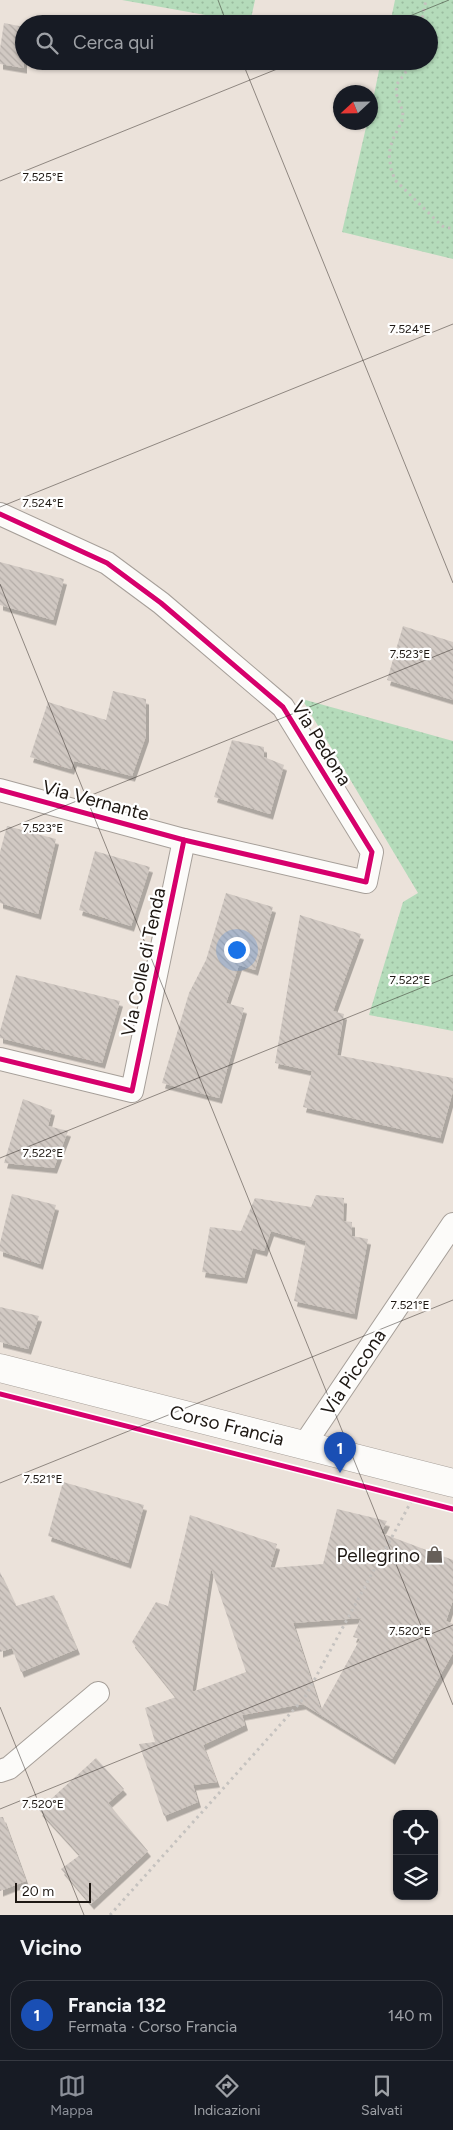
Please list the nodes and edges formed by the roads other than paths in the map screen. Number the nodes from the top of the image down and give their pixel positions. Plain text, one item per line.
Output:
1 (0, 514) edge
2 (0, 790) edge
3 (184, 840) junction
4 (0, 1058) edge
5 (453, 1224) edge
6 (0, 1368) edge
7 (304, 1445) junction
8 (453, 1483) edge
9 (98, 1693) dead end
10 (0, 1771) edge

1 - 3 street, Via Pedona
2 - 3 street, Via Vernante
3 - 4 street, Via Colle di Tenda
5 - 7 street, Via Piccona
6 - 7 main road, Corso Francia
7 - 8 main road, Corso Francia
9 - 10 street

